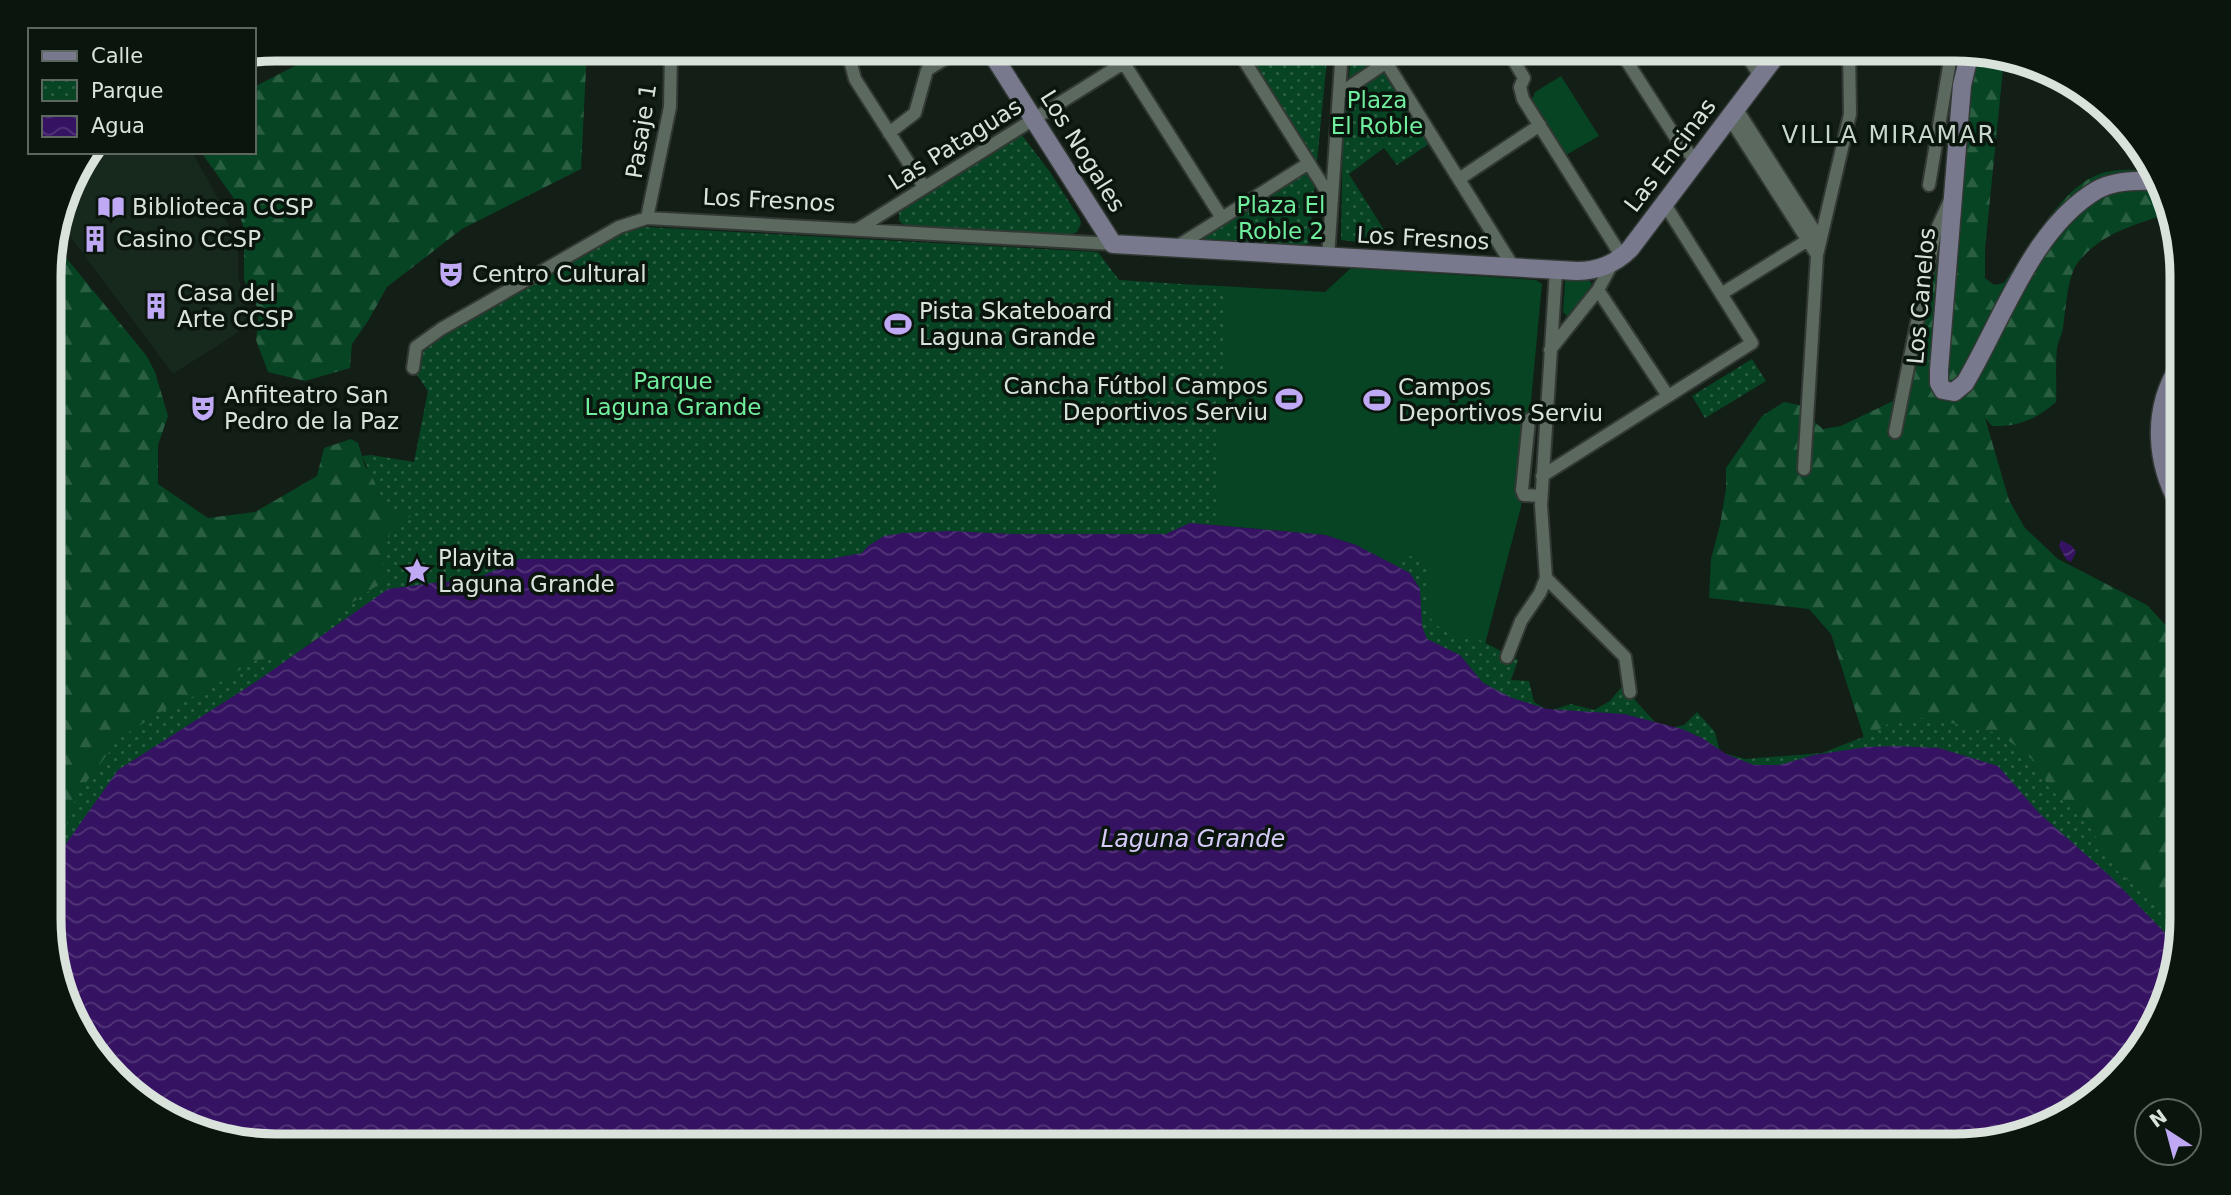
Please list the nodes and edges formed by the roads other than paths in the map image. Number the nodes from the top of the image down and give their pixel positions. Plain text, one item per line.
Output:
1 (671, 61) edge
2 (852, 61) edge
3 (942, 61) edge
4 (997, 61) edge
5 (1127, 61) edge
6 (1245, 61) edge
7 (1341, 61) edge
8 (1514, 61) edge
9 (1627, 61) edge
10 (1751, 61) edge
11 (1772, 61) edge
12 (1849, 61) edge
13 (1950, 61) edge
14 (1386, 62) joint
15 (1967, 62) edge
16 (1124, 63) junction
17 (1760, 76) junction
18 (1339, 93) junction
19 (1733, 113) junction
20 (1034, 119) junction
21 (1540, 125) junction
22 (889, 133) junction
23 (1696, 161) junction
24 (1309, 163) junction
25 (1459, 179) junction
26 (2147, 181) edge
27 (1929, 186) dead end
28 (924, 187) junction
29 (1954, 191) junction
30 (1332, 200) junction
31 (1664, 203) junction
32 (647, 218) junction
33 (1222, 218) junction
34 (857, 230) junction
35 (1814, 239) junction
36 (1113, 244) junction
37 (1175, 248) junction
38 (1328, 257) junction
39 (1617, 260) junction
40 (1514, 268) junction
41 (1556, 270) junction
42 (1598, 290) junction
43 (1721, 294) junction
44 (1550, 350) junction
45 (414, 368) dead end
46 (2170, 384) edge
47 (1668, 396) junction
48 (1547, 408) junction
49 (1895, 432) dead end
50 (1804, 468) dead end
51 (1542, 476) junction
52 (2170, 484) edge
53 (1541, 496) junction
54 (1546, 578) junction
55 (1507, 657) dead end
56 (1630, 692) dead end

1 - 32 street, Pasaje 1
2 - 22 street
3 - 22 street
4 - 20 street, Los Nogales
5 - 16 street, Las Pataguas
6 - 24 street
7 - 18 street
8 - 21 street
9 - 23 street
10 - 17 street
11 - 17 street, Las Encinas
12 - 35 street
13 - 27 street
14 - 18 street
14 - 25 street
15 - 29 street, Los Canelos
16 - 20 street, Las Pataguas
16 - 33 street
17 - 19 street, Las Encinas
18 - 30 street
19 - 23 street, Las Encinas
19 - 35 street
20 - 28 street, Las Pataguas
20 - 36 street, Los Nogales
21 - 25 street
21 - 39 street
22 - 28 street
23 - 31 street, Las Encinas
24 - 30 street
24 - 33 street
25 - 40 street
26 - 29 street, Los Canelos
28 - 34 street, Las Pataguas
29 - 49 street
30 - 38 street
31 - 39 street, Las Encinas
31 - 43 street
32 - 34 street, Los Fresnos
32 - 45 street, Los Fresnos
33 - 37 street
34 - 36 street, Los Fresnos
35 - 43 street
35 - 50 street
36 - 37 street, Los Fresnos
37 - 38 street, Los Fresnos
38 - 40 street, Los Fresnos
39 - 41 street, Los Fresnos
39 - 42 street, Las Encinas
40 - 41 street, Los Fresnos
41 - 44 street
42 - 44 street, Las Encinas
42 - 47 street
43 - 47 street
44 - 48 street
46 - 52 street
47 - 51 street
48 - 51 street
48 - 53 street
51 - 53 street
53 - 54 street
54 - 55 street
54 - 56 street

